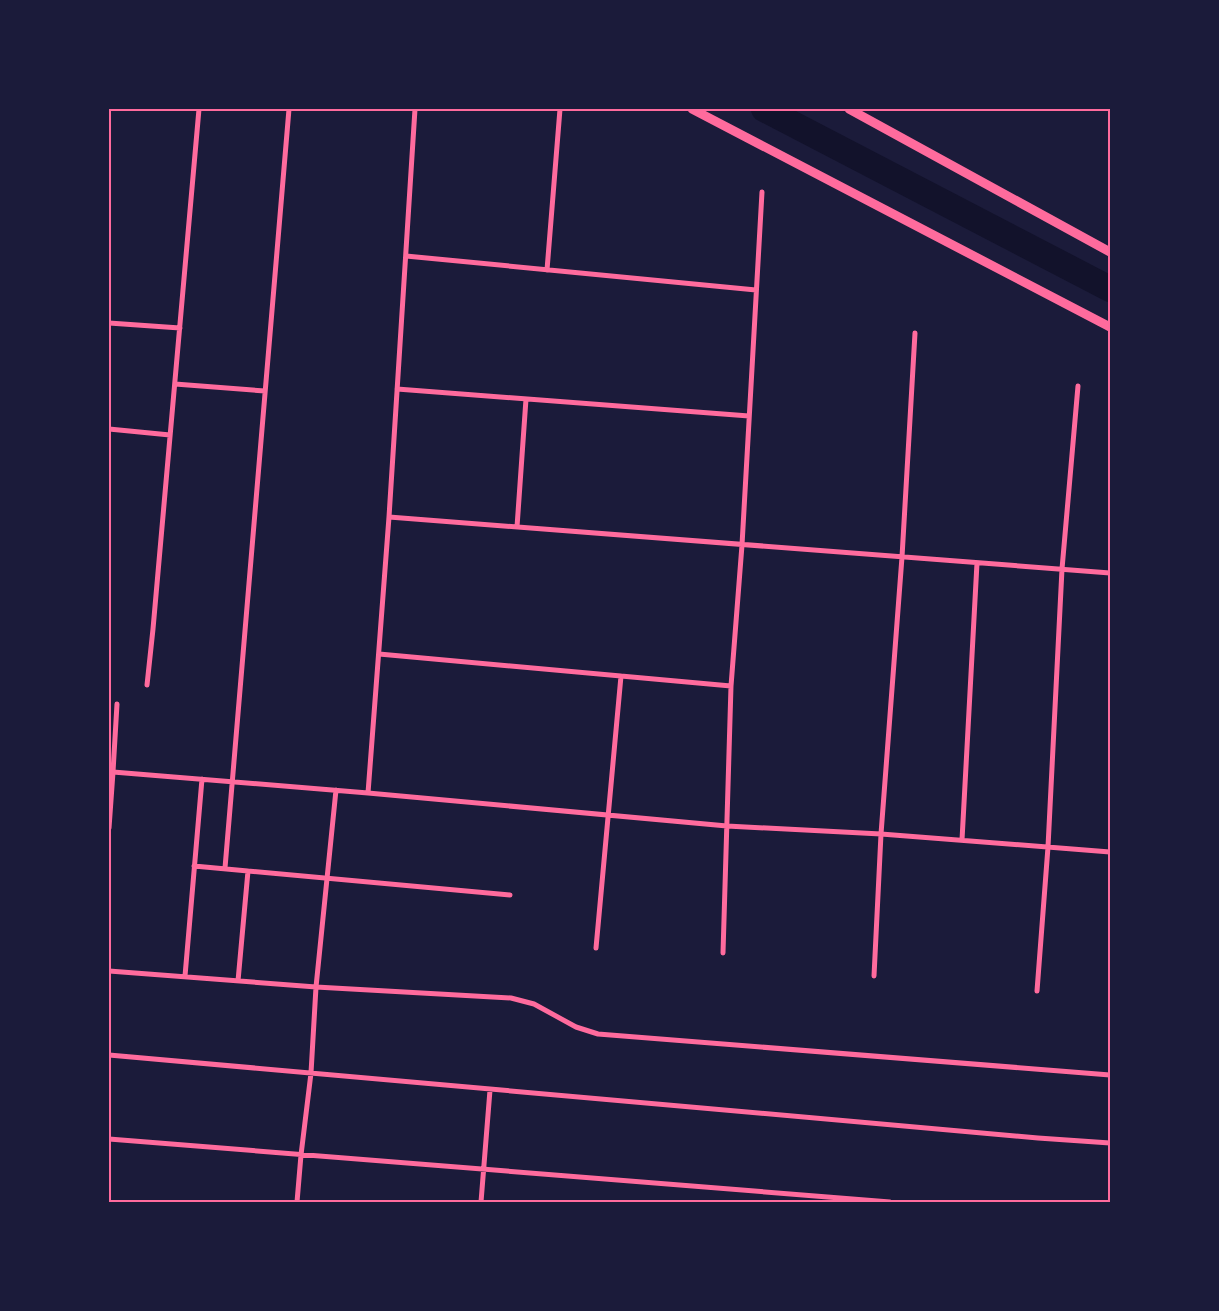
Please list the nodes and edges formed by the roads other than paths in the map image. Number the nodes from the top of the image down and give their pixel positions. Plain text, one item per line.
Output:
1 (199, 109) edge
2 (289, 109) edge
3 (415, 109) edge
4 (560, 109) edge
5 (692, 109) edge
6 (849, 109) edge
7 (762, 192) dead end
8 (1110, 252) edge
9 (406, 256) junction
10 (547, 270) junction
11 (756, 290) junction
12 (109, 323) edge
13 (1110, 327) edge
14 (180, 328) junction
15 (915, 333) dead end
16 (175, 384) junction
17 (1078, 386) dead end
18 (398, 388) junction
19 (265, 391) junction
20 (526, 399) junction
21 (749, 416) junction
22 (109, 429) edge
23 (170, 435) junction
24 (389, 517) junction
25 (517, 527) junction
26 (742, 545) junction
27 (902, 557) junction
28 (978, 563) junction
29 (1062, 569) junction
30 (1110, 573) edge
31 (379, 654) junction
32 (621, 676) junction
33 (147, 685) dead end
34 (730, 686) junction
35 (117, 704) dead end
36 (113, 772) junction
37 (202, 779) junction
38 (233, 781) junction
39 (336, 790) junction
40 (368, 792) junction
41 (110, 804) edge
42 (607, 815) junction
43 (727, 826) junction
44 (109, 828) edge
45 (881, 834) junction
46 (962, 840) junction
47 (1048, 847) junction
48 (1110, 852) edge
49 (194, 866) junction
50 (225, 868) junction
51 (248, 871) junction
52 (327, 879) junction
53 (510, 895) dead end
54 (596, 948) dead end
55 (723, 953) dead end
56 (109, 972) edge
57 (185, 976) junction
58 (874, 976) dead end
59 (238, 981) junction
60 (316, 987) junction
61 (1037, 991) dead end
62 (109, 1055) edge
63 (311, 1073) junction
64 (1110, 1075) edge
65 (490, 1090) junction
66 (109, 1140) edge
67 (1110, 1142) edge
68 (301, 1155) junction
69 (484, 1170) junction
70 (297, 1202) edge
71 (481, 1202) edge
72 (890, 1202) edge

1 - 14 street
2 - 19 street
3 - 9 street
4 - 10 street
5 - 13 street
6 - 8 street
7 - 11 street
9 - 10 street
9 - 18 street
10 - 11 street
11 - 21 street
12 - 14 street
14 - 16 street
15 - 27 street
16 - 19 street
16 - 23 street
17 - 29 street
18 - 20 street
18 - 24 street
19 - 38 street
20 - 21 street
20 - 25 street
21 - 26 street
22 - 23 street
23 - 33 street
24 - 25 street
24 - 31 street
25 - 26 street
26 - 27 street
26 - 34 street
27 - 28 street
27 - 45 street
28 - 29 street
28 - 46 street
29 - 30 street
29 - 47 street
31 - 32 street
31 - 40 street
32 - 34 street
32 - 42 street
34 - 43 street
35 - 36 street
36 - 37 street
36 - 41 street
37 - 38 street
37 - 49 street
38 - 39 street
38 - 50 street
39 - 40 street
39 - 52 street
40 - 42 street
41 - 44 street
42 - 43 street
42 - 54 street
43 - 45 street
43 - 55 street
45 - 46 street
45 - 58 street
46 - 47 street
47 - 48 street
47 - 61 street
49 - 50 street
49 - 57 street
50 - 51 street
51 - 52 street
51 - 59 street
52 - 53 street
52 - 60 street
56 - 57 street
57 - 59 street
59 - 60 street
60 - 63 street
60 - 64 street
62 - 63 street
63 - 65 street
63 - 68 street
65 - 67 street
65 - 69 street
66 - 68 street
68 - 69 street
68 - 70 street
69 - 71 street
69 - 72 street

